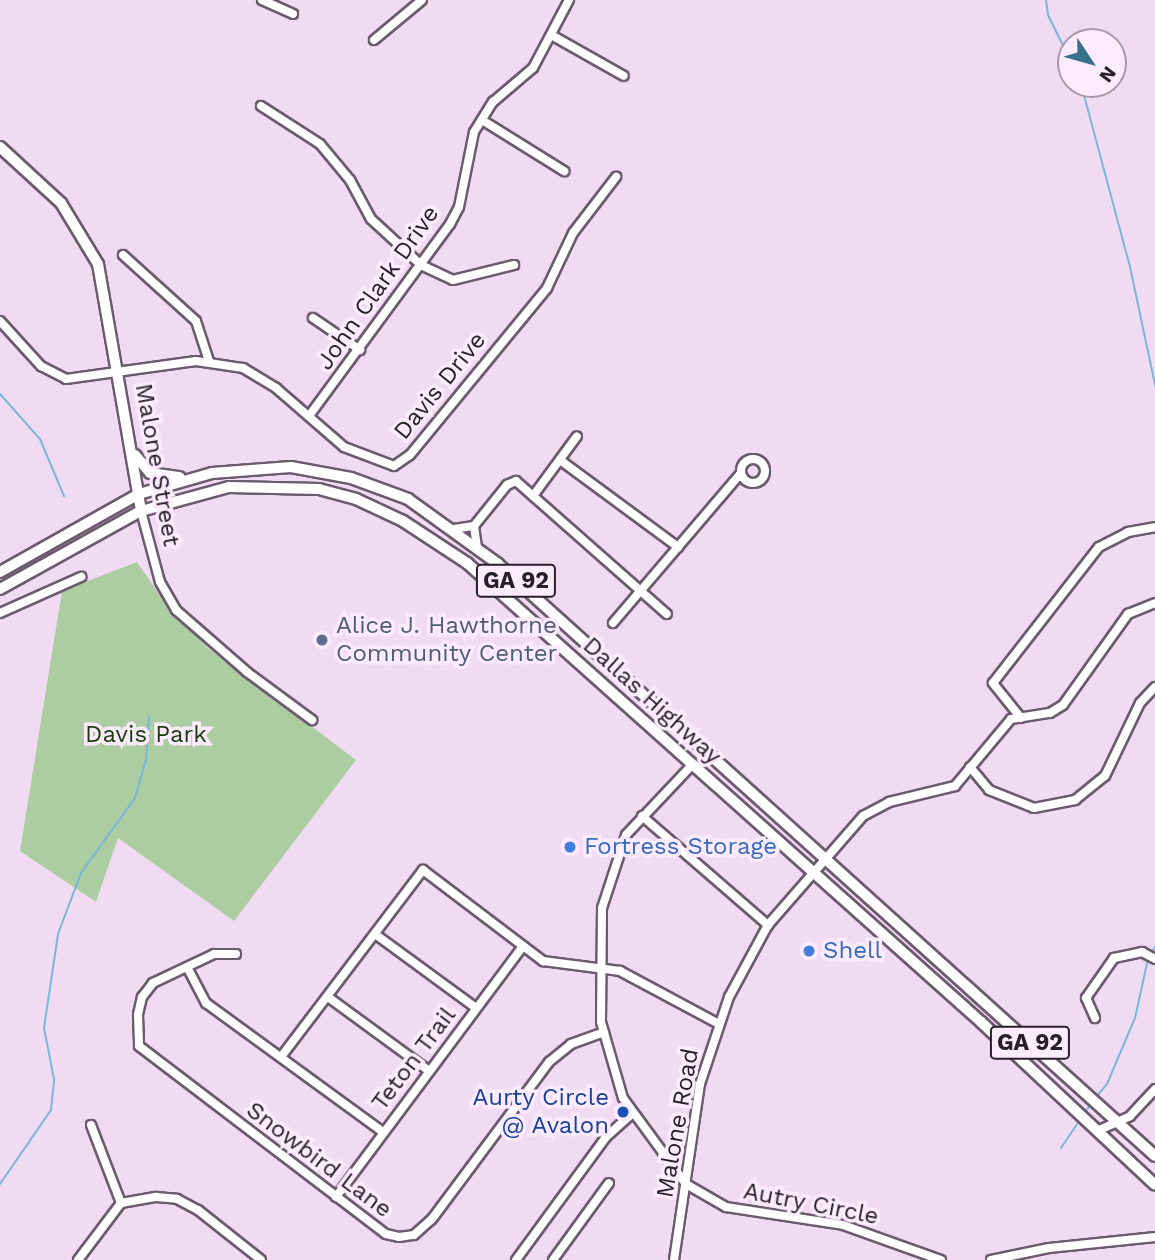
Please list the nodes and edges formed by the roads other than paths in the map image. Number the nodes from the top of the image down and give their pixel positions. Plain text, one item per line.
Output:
1 (262, 0) edge
2 (422, 0) edge
3 (569, 0) edge
4 (293, 14) dead end
5 (553, 36) junction
6 (374, 40) dead end
7 (624, 76) dead end
8 (261, 106) dead end
9 (482, 120) junction
10 (0, 147) edge
11 (564, 171) dead end
12 (616, 177) dead end
13 (123, 255) dead end
14 (421, 265) junction
15 (514, 265) dead end
16 (313, 318) dead end
17 (0, 321) edge
18 (360, 350) junction
19 (209, 361) junction
20 (119, 374) junction
21 (309, 416) junction
22 (577, 436) dead end
23 (132, 446) junction
24 (560, 460) junction
25 (741, 473) dead end
26 (188, 478) junction
27 (138, 494) junction
28 (533, 496) junction
29 (141, 511) junction
30 (474, 526) junction
31 (1155, 527) edge
32 (454, 528) junction
33 (477, 547) junction
34 (678, 547) junction
35 (0, 572) edge
36 (81, 577) dead end
37 (0, 589) edge
38 (640, 591) junction
39 (1155, 603) edge
40 (0, 613) edge
41 (667, 614) dead end
42 (613, 623) dead end
43 (1155, 687) edge
44 (1021, 718) junction
45 (313, 720) dead end
46 (692, 765) junction
47 (970, 767) junction
48 (642, 817) junction
49 (823, 858) junction
50 (811, 872) junction
51 (768, 925) junction
52 (375, 934) junction
53 (523, 946) junction
54 (236, 954) dead end
55 (1155, 959) edge
56 (600, 966) junction
57 (187, 967) junction
58 (328, 997) junction
59 (476, 1008) junction
60 (1095, 1018) dead end
61 (719, 1024) junction
62 (604, 1032) junction
63 (281, 1057) junction
64 (429, 1071) junction
65 (1155, 1089) edge
66 (633, 1113) junction
67 (1121, 1123) junction
68 (91, 1125) dead end
69 (1097, 1131) junction
70 (383, 1132) junction
71 (1155, 1156) edge
72 (609, 1183) dead end
73 (686, 1184) junction
74 (1155, 1185) edge
75 (336, 1197) junction
76 (121, 1203) junction
77 (1155, 1237) edge
78 (78, 1260) edge
79 (261, 1260) edge
80 (516, 1260) edge
81 (553, 1260) edge
82 (674, 1260) edge
83 (942, 1260) edge
84 (991, 1260) edge

1 - 4 street
2 - 6 street
3 - 5 street, John Clark Drive
5 - 7 street
5 - 9 street, John Clark Drive
8 - 14 street
9 - 11 street
9 - 14 street, John Clark Drive
10 - 20 main road
12 - 21 street, Davis Drive
13 - 19 street
14 - 15 street
14 - 18 street, John Clark Drive
16 - 18 street
17 - 20 street, Malone Street
18 - 21 street, John Clark Drive
19 - 20 street, Davis Drive
19 - 21 street, Davis Drive
20 - 23 main road, Malone Street
22 - 24 street
23 - 26 main road
23 - 27 main road, Malone Street
24 - 28 street
24 - 34 street
25 - 34 street
26 - 27 main road, Dallas Highway / GA 92
26 - 32 main road, Dallas Highway / GA 92
27 - 29 main road, Malone Street
27 - 35 main road, Dallas Highway / GA 92
28 - 30 street
28 - 38 street
29 - 37 main road, Dallas Highway / GA 92
29 - 45 street, Malone Street
29 - 46 main road, Dallas Highway / GA 92
30 - 32 street
30 - 33 street
31 - 44 street
32 - 33 main road, Dallas Highway / GA 92
33 - 49 main road, Dallas Highway / GA 92
34 - 38 street
36 - 40 street
38 - 41 street
38 - 42 street
39 - 44 street
43 - 47 street
44 - 47 street, Malone Road
46 - 48 street, Autry Circle
46 - 50 main road, Dallas Highway / GA 92
47 - 49 street, Malone Road
48 - 51 street
48 - 56 street, Autry Circle
49 - 50 street, Malone Road
49 - 67 main road, Dallas Highway / GA 92
50 - 51 street, Malone Road
50 - 69 main road, Dallas Highway / GA 92
51 - 61 street, Malone Road
52 - 53 street
52 - 58 street
52 - 59 street
53 - 56 street
53 - 59 street, Teton Trail
54 - 57 street, Snowbird Lane
55 - 60 street
56 - 61 street
56 - 62 street, Autry Circle
57 - 63 street
57 - 75 street, Snowbird Lane
58 - 63 street
58 - 64 street
59 - 64 street, Teton Trail
61 - 73 street, Malone Road
62 - 66 street, Autry Circle
62 - 75 street, Snowbird Lane
63 - 70 street
64 - 70 street, Teton Trail
65 - 67 street
66 - 73 street, Autry Circle
66 - 80 street
67 - 69 street
67 - 71 main road, Dallas Highway / GA 92
68 - 76 street
69 - 74 main road, Dallas Highway / GA 92
70 - 75 street, Teton Trail
72 - 81 street
73 - 82 street, Malone Road
73 - 83 street, Autry Circle
76 - 78 street
76 - 79 street
77 - 84 street

